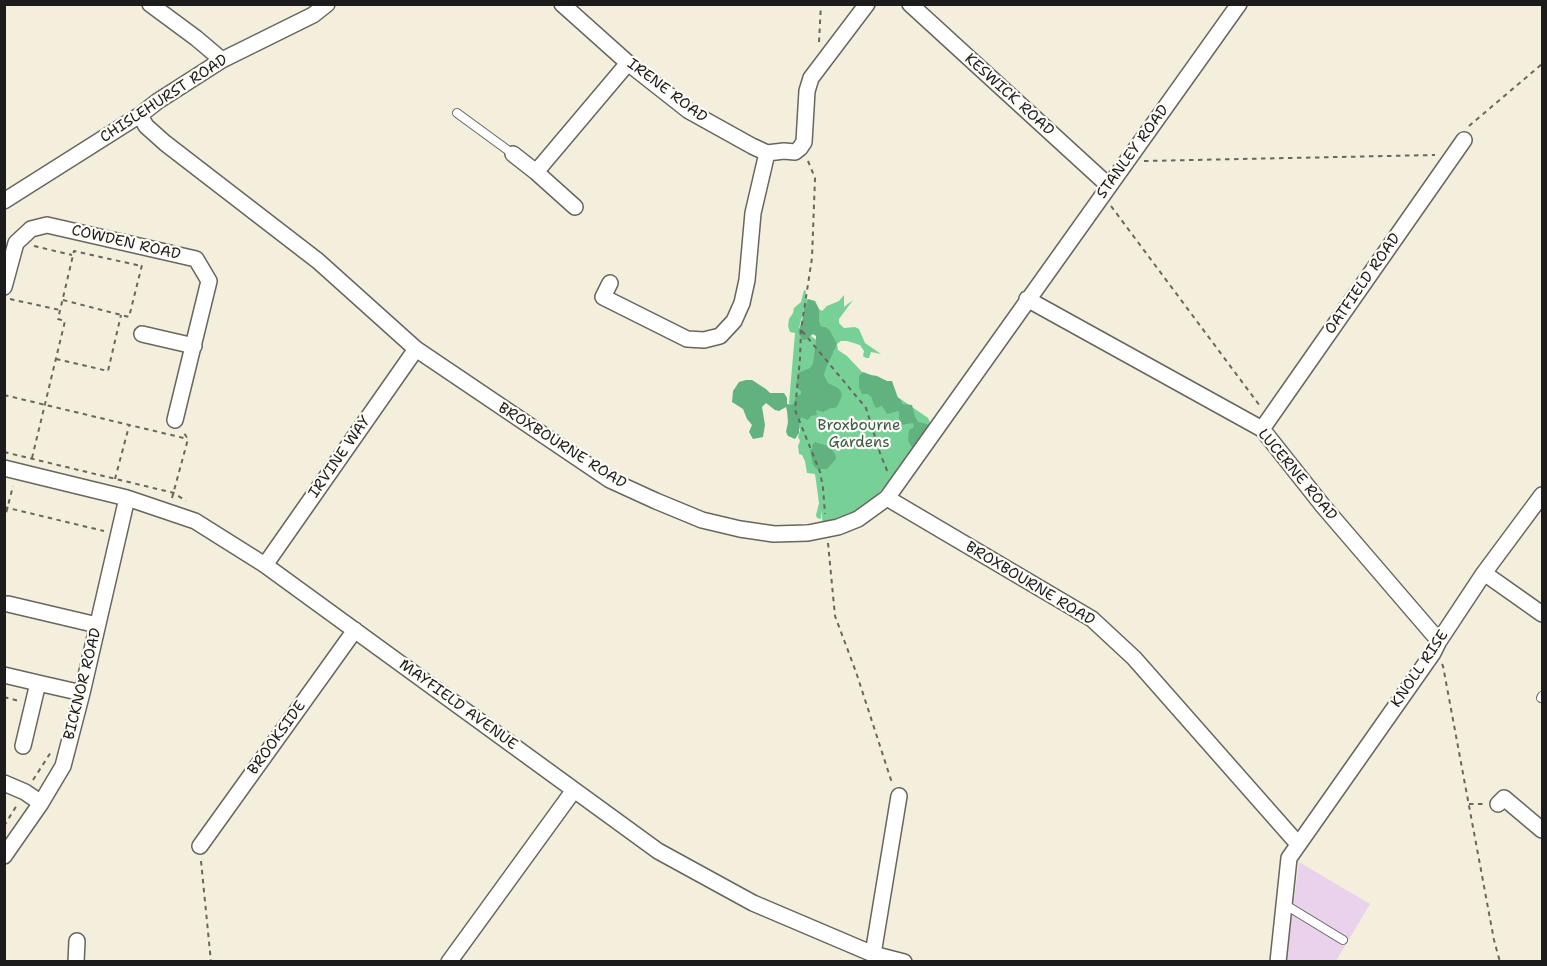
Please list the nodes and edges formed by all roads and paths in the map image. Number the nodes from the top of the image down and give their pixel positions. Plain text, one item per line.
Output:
1 (150, 4) edge
2 (327, 4) edge
3 (562, 4) edge
4 (821, 4) edge
5 (867, 4) edge
6 (910, 4) edge
7 (1239, 4) edge
8 (222, 60) junction
9 (628, 63) junction
10 (1542, 64) edge
11 (818, 69) junction
12 (457, 113) dead end
13 (140, 115) junction
14 (1464, 140) joint
15 (800, 148) junction
16 (767, 153) junction
17 (513, 154) joint
18 (1453, 154) junction
19 (1125, 162) junction
20 (536, 172) junction
21 (1106, 190) junction
22 (4, 201) edge
23 (575, 207) dead end
24 (16, 243) junction
25 (73, 255) junction
26 (143, 259) dead end
27 (141, 266) junction
28 (610, 283) dead end
29 (4, 287) edge
30 (4, 298) edge
31 (1028, 299) junction
32 (63, 300) junction
33 (60, 310) junction
34 (121, 315) junction
35 (801, 330) junction
36 (142, 334) dead end
37 (194, 346) junction
38 (416, 349) junction
39 (56, 359) junction
40 (4, 395) edge
41 (45, 405) junction
42 (175, 420) joint
43 (1265, 423) junction
44 (129, 425) junction
45 (188, 439) junction
46 (4, 452) edge
47 (32, 458) junction
48 (11, 469) edge
49 (888, 472) dead end
50 (116, 479) junction
51 (174, 493) junction
52 (1542, 495) edge
53 (127, 498) junction
54 (887, 498) junction
55 (6, 507) edge
56 (168, 512) junction
57 (4, 521) edge
58 (827, 530) junction
59 (119, 534) junction
60 (265, 565) junction
61 (1484, 573) junction
62 (8, 604) dead end
63 (1542, 614) edge
64 (97, 625) junction
65 (355, 630) junction
66 (1436, 647) junction
67 (4, 675) edge
68 (38, 683) junction
69 (82, 693) junction
70 (23, 746) dead end
71 (4, 783) edge
72 (574, 790) junction
73 (899, 796) joint
74 (41, 803) junction
75 (1498, 804) dead end
76 (1542, 830) edge
77 (1298, 844) junction
78 (200, 846) joint
79 (4, 856) edge
80 (1284, 904) junction
81 (1343, 940) dead end
82 (78, 941) dead end
83 (873, 954) junction
84 (76, 962) edge
85 (211, 962) edge
86 (450, 962) edge
87 (904, 962) edge
88 (1278, 962) edge
89 (1500, 962) edge

1 - 8 street
2 - 8 street, CHISLEHURST ROAD
3 - 9 street, IRENE ROAD
4 - 11 path
5 - 11 street
6 - 21 street, KESWICK ROAD
7 - 19 street, STANLEY ROAD
8 - 13 street, CHISLEHURST ROAD
9 - 16 street, IRENE ROAD
9 - 20 street
10 - 14 path
11 - 15 street
12 - 17 lane
13 - 22 street, CHISLEHURST ROAD
13 - 38 street, BROXBOURNE ROAD
14 - 18 street, OATFIELD ROAD
15 - 16 street
15 - 35 path
16 - 28 street
17 - 20 street
18 - 19 path
18 - 43 street, OATFIELD ROAD
19 - 21 street, STANLEY ROAD
20 - 23 street
21 - 31 street, STANLEY ROAD
21 - 43 path
24 - 25 path
24 - 29 street
24 - 37 street, COWDEN ROAD
25 - 27 path
25 - 32 path
26 - 27 path
27 - 34 path
30 - 33 path
31 - 43 street, LUCERNE ROAD
31 - 54 street, STANLEY ROAD
32 - 33 path
32 - 34 path
33 - 39 path
34 - 39 path
35 - 49 path
35 - 58 path
36 - 37 street
37 - 42 street, COWDEN ROAD
38 - 58 street, BROXBOURNE ROAD
38 - 60 street, IRVINE WAY
39 - 41 path
40 - 41 path
41 - 44 path
41 - 47 path
42 - 45 path
43 - 66 street, LUCERNE ROAD
44 - 45 path
44 - 50 path
45 - 51 path
46 - 47 path
47 - 50 path
48 - 53 street, MAYFIELD AVENUE
48 - 55 path
50 - 51 path
51 - 56 path
52 - 61 street, KNOLL RISE
53 - 56 street, MAYFIELD AVENUE
53 - 59 street, BICKNOR ROAD
54 - 58 street, BROXBOURNE ROAD
54 - 77 street, BROXBOURNE ROAD
55 - 57 path
55 - 59 path
56 - 60 street, MAYFIELD AVENUE
58 - 73 path
59 - 64 street, BICKNOR ROAD
60 - 65 street, MAYFIELD AVENUE
61 - 63 street
61 - 66 street, KNOLL RISE
62 - 64 street
64 - 69 street, BICKNOR ROAD
65 - 72 street, MAYFIELD AVENUE
65 - 78 street, BROOKSIDE
66 - 77 street, KNOLL RISE
66 - 89 path
67 - 68 street
68 - 69 street
68 - 70 street
69 - 74 street, BICKNOR ROAD
71 - 74 street
72 - 83 street, MAYFIELD AVENUE
72 - 86 street
73 - 83 street
74 - 79 street, BICKNOR ROAD
75 - 76 street
77 - 80 street, KNOLL RISE
78 - 85 path
80 - 81 lane
80 - 88 street, KNOLL RISE
82 - 84 street
83 - 87 street, MAYFIELD AVENUE

